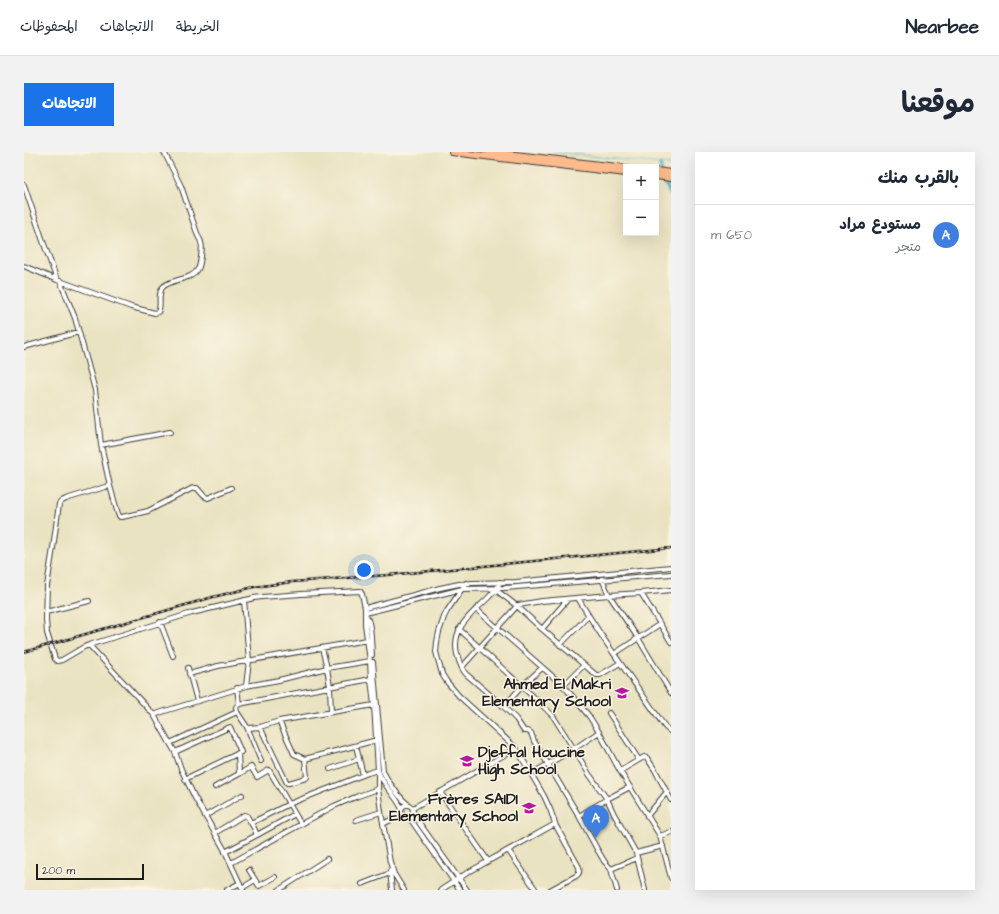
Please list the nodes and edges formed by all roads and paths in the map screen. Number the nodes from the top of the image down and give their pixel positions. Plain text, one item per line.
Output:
1 (164, 152) edge
2 (452, 152) edge
3 (489, 152) edge
4 (623, 168) edge
5 (659, 171) edge
6 (623, 173) edge
7 (671, 173) edge
8 (659, 176) edge
9 (671, 178) edge
10 (24, 185) edge
11 (24, 266) edge
12 (58, 281) junction
13 (79, 332) junction
14 (24, 347) edge
15 (170, 432) dead end
16 (101, 445) junction
17 (110, 486) junction
18 (231, 488) dead end
19 (671, 568) edge
20 (600, 574) junction
21 (671, 574) edge
22 (602, 580) junction
23 (500, 582) junction
24 (466, 583) junction
25 (462, 589) junction
26 (497, 589) junction
27 (671, 590) edge
28 (641, 593) junction
29 (609, 595) junction
30 (578, 598) junction
31 (568, 599) junction
32 (244, 600) junction
33 (89, 601) dead end
34 (517, 606) junction
35 (476, 609) junction
36 (46, 612) junction
37 (365, 612) junction
38 (588, 616) junction
39 (160, 622) junction
40 (660, 624) junction
41 (496, 628) junction
42 (459, 629) junction
43 (542, 630) junction
44 (638, 638) junction
45 (367, 640) junction
46 (671, 642) edge
47 (89, 645) junction
48 (560, 645) junction
49 (322, 648) junction
50 (479, 648) junction
51 (614, 654) junction
52 (173, 656) dead end
53 (249, 660) junction
54 (370, 661) junction
55 (620, 663) junction
56 (584, 665) junction
57 (462, 667) junction
58 (188, 668) dead end
59 (327, 668) junction
60 (542, 668) junction
61 (189, 674) junction
62 (371, 679) junction
63 (246, 686) junction
64 (522, 686) junction
65 (563, 686) junction
66 (330, 687) junction
67 (237, 688) junction
68 (671, 693) edge
69 (197, 701) junction
70 (239, 704) junction
71 (374, 705) junction
72 (504, 707) junction
73 (237, 712) junction
74 (331, 712) junction
75 (609, 713) dead end
76 (154, 715) junction
77 (279, 721) junction
78 (247, 727) junction
79 (260, 727) junction
80 (599, 732) junction
81 (671, 732) edge
82 (377, 740) junction
83 (170, 743) junction
84 (356, 746) junction
85 (516, 748) junction
86 (574, 748) junction
87 (175, 752) junction
88 (238, 753) junction
89 (305, 759) junction
90 (359, 759) junction
91 (639, 760) junction
92 (261, 761) dead end
93 (548, 764) junction
94 (330, 769) dead end
95 (378, 770) junction
96 (620, 771) junction
97 (239, 774) junction
98 (531, 774) junction
99 (363, 775) junction
100 (185, 779) junction
101 (215, 787) dead end
102 (630, 787) junction
103 (378, 789) junction
104 (440, 792) junction
105 (666, 792) junction
106 (242, 795) dead end
107 (607, 799) junction
108 (671, 800) edge
109 (289, 804) junction
110 (411, 809) junction
111 (381, 812) junction
112 (402, 812) junction
113 (294, 814) junction
114 (205, 816) junction
115 (579, 816) junction
116 (647, 816) junction
117 (407, 817) junction
118 (356, 820) dead end
119 (251, 823) junction
120 (301, 824) junction
121 (383, 824) junction
122 (554, 824) junction
123 (671, 832) edge
124 (215, 833) junction
125 (257, 835) junction
126 (660, 836) junction
127 (663, 846) junction
128 (508, 850) junction
129 (225, 852) junction
130 (637, 855) junction
131 (327, 859) dead end
132 (488, 861) junction
133 (231, 863) junction
134 (611, 869) junction
135 (249, 870) dead end
136 (392, 872) junction
137 (275, 877) dead end
138 (459, 878) junction
139 (671, 878) edge
140 (255, 880) junction
141 (454, 881) junction
142 (240, 882) junction
143 (362, 884) dead end
144 (242, 889) edge
145 (227, 890) edge
146 (279, 890) edge
147 (392, 890) edge
148 (404, 890) edge
149 (441, 890) edge
150 (460, 890) edge
151 (467, 890) edge
152 (536, 890) edge
153 (550, 890) edge
154 (617, 890) edge
155 (645, 890) edge

1 - 12 street
2 - 6 main road
3 - 4 main road
5 - 7 main road
8 - 9 main road
10 - 12 street
11 - 12 street
12 - 13 street
13 - 14 street
13 - 16 street
15 - 16 street
16 - 17 street
17 - 18 street
17 - 36 street
19 - 20 street
20 - 22 street
20 - 23 street
21 - 22 street
22 - 26 street
22 - 29 street
23 - 24 street
23 - 26 street
24 - 25 street
24 - 37 street
25 - 26 street
25 - 37 street
25 - 85 street
26 - 34 street
26 - 35 street
27 - 28 street
28 - 29 street
28 - 40 street
29 - 30 street
29 - 44 street
30 - 31 street
30 - 38 street
31 - 34 street
31 - 43 street
32 - 37 street
32 - 39 street
32 - 53 street
33 - 36 street
34 - 41 street
34 - 43 street
35 - 41 street
35 - 42 street
36 - 47 street
37 - 45 street
37 - 110 street
38 - 48 street
38 - 51 street
39 - 47 street
39 - 52 street
40 - 44 street
40 - 46 street
41 - 50 street
41 - 60 street
42 - 50 street
42 - 57 street
43 - 48 street
44 - 51 street
44 - 68 street
45 - 49 street
45 - 54 street
47 - 76 street
48 - 56 street
49 - 53 street
49 - 59 street
50 - 57 street
50 - 64 street
51 - 55 street
53 - 61 street
53 - 63 street
54 - 59 street
54 - 62 street
55 - 56 street
55 - 81 street
56 - 65 street
57 - 72 street
58 - 61 street
59 - 63 street
59 - 66 street
60 - 64 street
60 - 65 street
61 - 69 street
62 - 66 street
62 - 71 street
63 - 67 street
64 - 72 street
64 - 86 street
65 - 80 street
66 - 70 street
66 - 74 street
67 - 69 street
67 - 70 street
69 - 76 street
70 - 73 street
71 - 74 street
71 - 82 street
72 - 93 street
73 - 78 street
73 - 83 street
74 - 77 street
75 - 91 street
76 - 83 street
77 - 79 street
77 - 89 street
78 - 79 street
78 - 92 street
79 - 89 street
80 - 86 street
80 - 96 street
82 - 84 street
82 - 95 street
83 - 87 street
84 - 89 street
84 - 90 street
85 - 98 street
85 - 104 street
86 - 93 street
86 - 107 street
87 - 88 street
87 - 100 street
88 - 97 street
88 - 100 street
90 - 94 street
90 - 99 street
91 - 96 street
91 - 105 street
93 - 98 street
93 - 115 street
95 - 99 street
95 - 103 street
95 - 112 street
96 - 102 street
97 - 101 street
97 - 109 street
98 - 122 street
99 - 109 street
100 - 114 street
102 - 107 street
102 - 116 street
103 - 111 street
103 - 120 street
104 - 110 street
104 - 132 street
105 - 108 street
105 - 116 street
106 - 114 street
107 - 115 street
107 - 130 street
109 - 113 street
109 - 119 street
110 - 112 street
110 - 117 street
110 - 138 street
111 - 118 street
111 - 121 street
112 - 117 street
112 - 121 street
113 - 120 street
113 - 125 street
114 - 124 street
115 - 134 street
116 - 126 street
117 - 141 street
119 - 124 street
119 - 125 street
120 - 133 street
121 - 136 street
122 - 128 street
122 - 153 street
123 - 126 street
124 - 129 street
125 - 129 street
126 - 127 street
127 - 130 street
127 - 139 street
128 - 132 street
128 - 152 street
129 - 133 street
130 - 134 street
130 - 155 street
131 - 146 street
132 - 138 street
133 - 142 street
134 - 154 street
135 - 140 street
136 - 143 street
136 - 147 street
136 - 148 street
137 - 140 street
138 - 141 street
138 - 151 street
140 - 144 street
141 - 149 street
141 - 150 street
142 - 144 street
142 - 145 street

